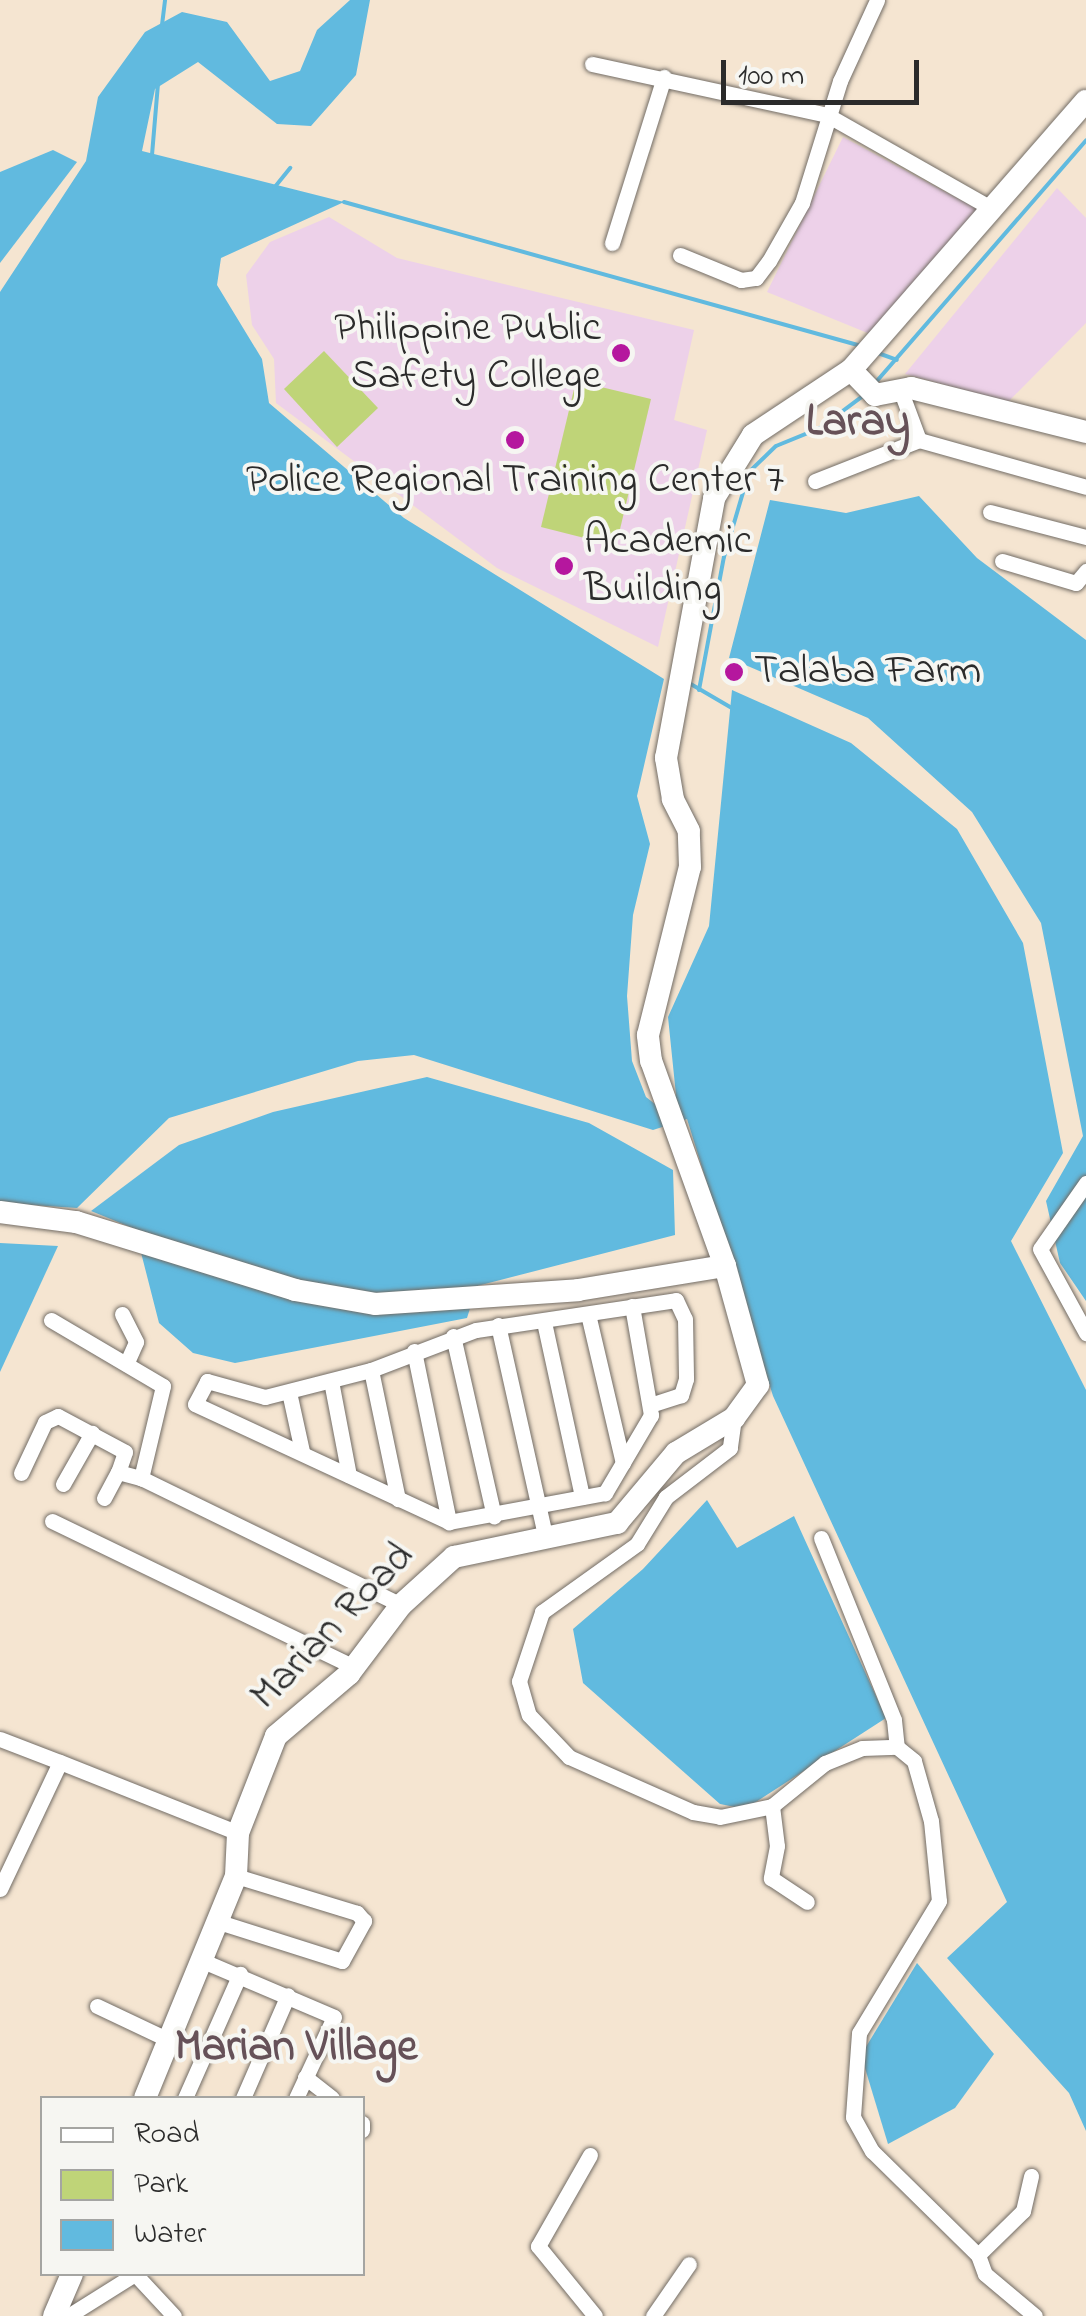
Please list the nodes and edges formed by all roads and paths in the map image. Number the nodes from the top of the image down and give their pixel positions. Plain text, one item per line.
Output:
1 (877, 0) edge
2 (592, 64) dead end
3 (664, 76) junction
4 (1086, 101) edge
5 (828, 116) junction
6 (990, 208) junction
7 (612, 243) dead end
8 (680, 255) dead end
9 (863, 383) junction
10 (900, 389) junction
11 (1086, 432) edge
12 (919, 440) junction
13 (816, 481) dead end
14 (1086, 487) edge
15 (990, 512) dead end
16 (1086, 537) edge
17 (1002, 562) dead end
18 (1086, 571) edge
19 (1086, 1183) edge
20 (0, 1212) edge
21 (725, 1266) junction
22 (632, 1306) junction
23 (122, 1314) dead end
24 (588, 1314) junction
25 (51, 1320) dead end
26 (544, 1322) junction
27 (498, 1325) junction
28 (1086, 1333) edge
29 (454, 1336) junction
30 (414, 1351) junction
31 (126, 1364) junction
32 (371, 1370) junction
33 (331, 1381) junction
34 (289, 1392) junction
35 (652, 1405) junction
36 (734, 1418) junction
37 (92, 1433) junction
38 (302, 1451) junction
39 (624, 1463) junction
40 (118, 1472) junction
41 (21, 1473) dead end
42 (349, 1475) junction
43 (140, 1478) junction
44 (63, 1484) dead end
45 (104, 1498) dead end
46 (582, 1498) junction
47 (398, 1499) junction
48 (539, 1507) junction
49 (494, 1516) junction
50 (52, 1521) dead end
51 (449, 1522) junction
52 (546, 1538) junction
53 (820, 1538) dead end
54 (401, 1605) junction
55 (354, 1667) junction
56 (0, 1738) edge
57 (897, 1747) junction
58 (60, 1762) junction
59 (772, 1806) junction
60 (238, 1833) junction
61 (236, 1876) junction
62 (0, 1888) edge
63 (807, 1902) dead end
64 (219, 1922) junction
65 (203, 1962) junction
66 (240, 1974) junction
67 (288, 1995) junction
68 (96, 2006) dead end
69 (169, 2040) junction
70 (305, 2078) junction
71 (146, 2096) edge
72 (186, 2096) edge
73 (244, 2096) edge
74 (297, 2096) edge
75 (329, 2096) edge
76 (590, 2155) dead end
77 (1032, 2176) dead end
78 (978, 2255) junction
79 (688, 2264) dead end
80 (71, 2276) edge
81 (132, 2276) edge
82 (137, 2276) edge
83 (164, 2276) edge
84 (165, 2307) edge
85 (54, 2316) edge
86 (68, 2316) edge
87 (594, 2316) edge
88 (653, 2316) edge
89 (1036, 2316) edge

1 - 5 street
2 - 3 street
3 - 5 street
3 - 7 street
4 - 6 street
5 - 6 street
5 - 8 street
6 - 9 street
9 - 10 street
9 - 21 street
10 - 11 street
10 - 12 street
12 - 13 street
12 - 14 street
15 - 16 street
17 - 18 street
19 - 28 street
20 - 21 street
21 - 36 street
22 - 24 street
22 - 35 street
22 - 35 street
23 - 31 street
24 - 26 street
24 - 39 street
25 - 31 street
26 - 27 street
26 - 46 street
27 - 29 street
27 - 48 street
29 - 30 street
29 - 49 street
30 - 32 street
30 - 51 street
31 - 43 street
32 - 33 street
32 - 47 street
33 - 34 street
33 - 42 street
34 - 38 street
34 - 38 street
35 - 39 street
36 - 52 street, Marian Road
36 - 59 street
37 - 40 street
37 - 41 street
37 - 44 street
38 - 42 street
39 - 46 street
40 - 43 street
40 - 45 street
42 - 47 street
43 - 54 street
46 - 48 street
47 - 51 street
48 - 49 street
48 - 52 street
49 - 51 street
50 - 55 street
52 - 54 street, Marian Road
53 - 57 street
54 - 55 street, Marian Road
55 - 60 street, Marian Road
56 - 58 street
57 - 59 street
57 - 78 street
58 - 60 street
58 - 62 street
59 - 63 street
60 - 61 street, Marian Road
61 - 64 street, Marian Road
61 - 64 street
64 - 65 street, Marian Road
65 - 66 street
65 - 69 street, Marian Road
66 - 67 street
66 - 72 street
67 - 70 street
67 - 73 street
68 - 69 street
69 - 71 street, Marian Road
70 - 74 street
70 - 75 street
76 - 87 street
77 - 78 street
78 - 89 street
79 - 88 street
80 - 85 street
81 - 86 street
82 - 84 street
83 - 84 street

